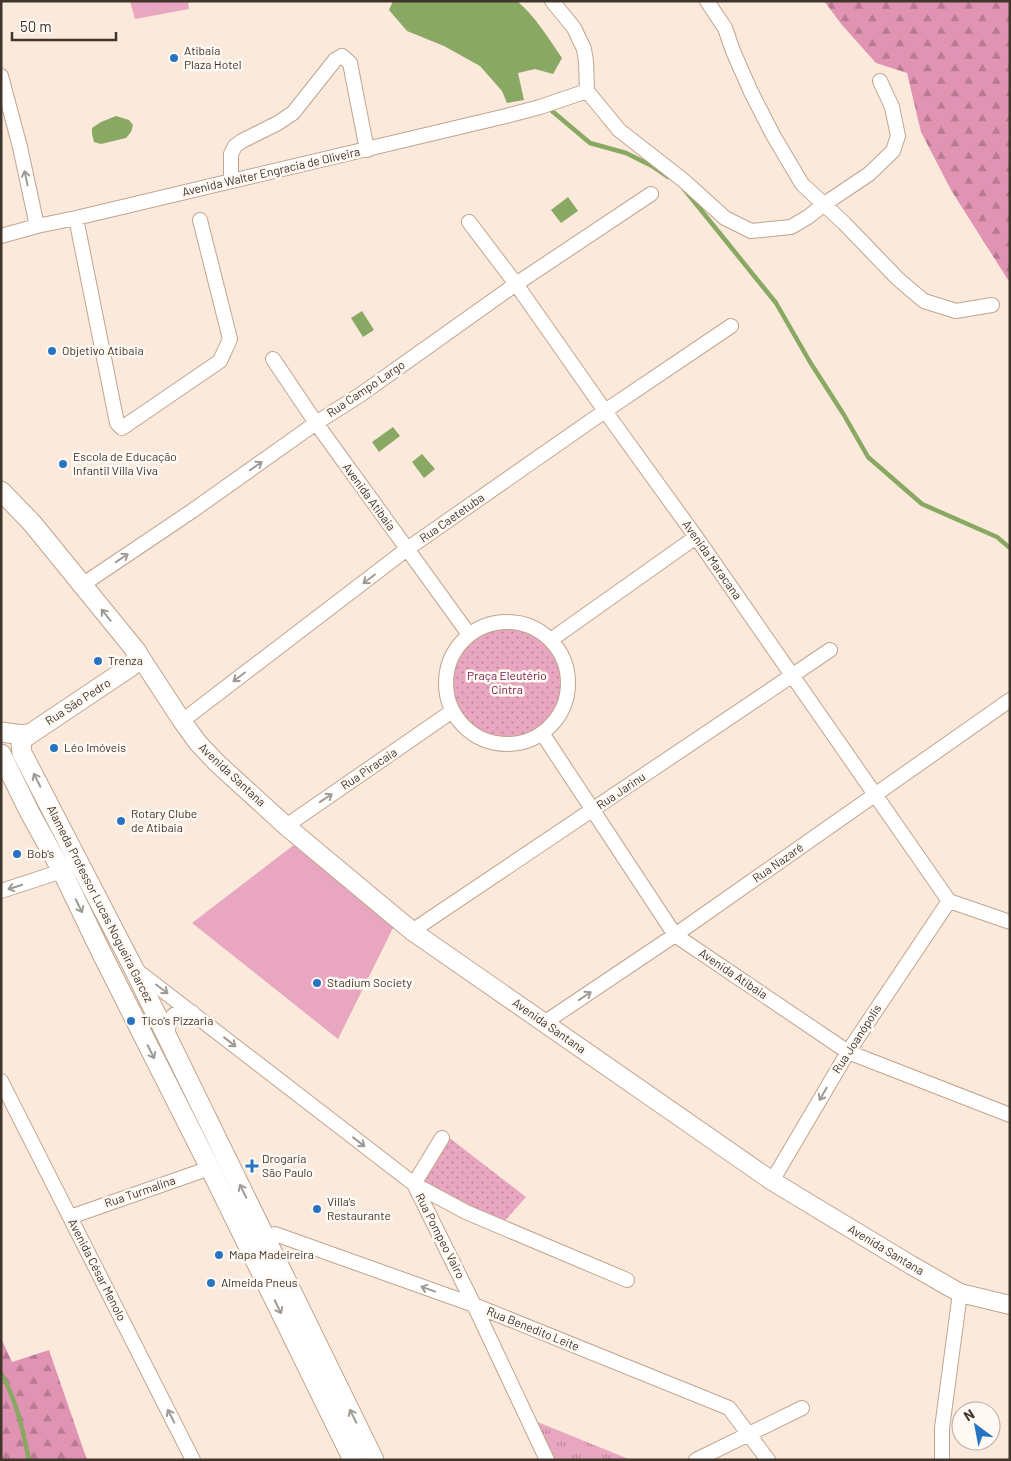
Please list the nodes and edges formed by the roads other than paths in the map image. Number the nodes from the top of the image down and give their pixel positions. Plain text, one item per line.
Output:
1 (552, 1) edge
2 (707, 1) edge
3 (1, 76) edge
4 (880, 81) dead end
5 (587, 91) junction
6 (367, 150) junction
7 (231, 180) junction
8 (651, 194) dead end
9 (823, 204) junction
10 (76, 218) junction
11 (200, 220) dead end
12 (469, 222) dead end
13 (37, 226) junction
14 (1, 236) edge
15 (516, 284) junction
16 (992, 305) dead end
17 (731, 326) dead end
18 (273, 359) dead end
19 (605, 411) junction
20 (316, 423) junction
21 (1, 491) edge
22 (696, 536) junction
23 (407, 549) junction
24 (82, 585) junction
25 (468, 633) junction
26 (552, 639) junction
27 (830, 650) dead end
28 (138, 663) junction
29 (793, 675) junction
30 (1010, 700) edge
31 (451, 712) junction
32 (182, 721) junction
33 (1, 732) edge
34 (30, 733) junction
35 (542, 733) junction
36 (1, 754) edge
37 (874, 794) junction
38 (592, 810) junction
39 (286, 826) junction
40 (62, 871) junction
41 (1, 891) edge
42 (949, 901) junction
43 (1010, 922) edge
44 (412, 931) junction
45 (675, 936) junction
46 (102, 954) junction
47 (133, 966) junction
48 (192, 1012) junction
49 (544, 1023) junction
50 (167, 1036) junction
51 (848, 1052) junction
52 (1, 1081) edge
53 (1010, 1115) edge
54 (442, 1138) dead end
55 (210, 1168) junction
56 (772, 1181) junction
57 (414, 1184) junction
58 (70, 1217) junction
59 (267, 1232) junction
60 (249, 1248) junction
61 (628, 1280) dead end
62 (960, 1293) junction
63 (474, 1305) junction
64 (1010, 1305) edge
65 (802, 1408) dead end
66 (749, 1434) junction
67 (193, 1460) edge
68 (354, 1460) edge
69 (374, 1460) edge
70 (547, 1460) edge
71 (696, 1460) edge
72 (768, 1460) edge
73 (942, 1460) edge

1 - 5 street
2 - 9 street
13 -> 3 street
4 - 9 street
5 - 6 street, Avenida Walter Engracia de Oliveira
5 - 9 street
6 - 7 street, Avenida Walter Engracia de Oliveira
6 - 7 street
7 - 10 street, Avenida Walter Engracia de Oliveira
8 - 15 street, Rua Campo Largo
9 - 16 street
10 - 11 street
10 - 13 street, Avenida Walter Engracia de Oliveira
12 - 15 street, Avenida Maracana
13 - 14 street, Avenida Walter Engracia de Oliveira
15 - 19 street, Avenida Maracana
15 - 20 street, Rua Campo Largo
17 - 19 street, Rua Caetetuba
18 - 20 street, Avenida Atibaia
19 - 22 street, Avenida Maracana
19 - 23 street, Rua Caetetuba
20 - 23 street, Avenida Atibaia
24 -> 20 street, Rua Campo Largo
21 - 24 main road, Avenida Santana
22 - 26 street
22 - 29 street, Avenida Maracana
23 - 25 street, Avenida Atibaia
23 -> 32 street, Rua Caetetuba
28 -> 24 main road, Avenida Santana
25 - 26 street
25 - 31 street
26 - 35 street
27 - 29 street, Rua Jarinu
28 - 32 street, Avenida Santana
28 - 34 main road, Rua São Pedro
29 - 37 street, Avenida Maracana
29 - 38 street, Rua Jarinu
30 - 37 street, Rua Nazaré
31 - 35 street
39 -> 31 street, Rua Piracaia
32 - 39 street, Avenida Santana
33 - 34 main road
47 -> 34 main road, Alameda Professor Lucas Nogueira Garcez
35 - 38 street, Avenida Atibaia
36 - 40 main road, Alameda Professor Lucas Nogueira Garcez
37 - 42 street, Avenida Maracana
37 - 45 street, Rua Nazaré
38 - 44 street, Rua Jarinu
38 - 45 street, Avenida Atibaia
39 - 44 street, Avenida Santana
40 -> 41 street
40 -> 46 main road, Alameda Professor Lucas Nogueira Garcez
42 - 43 street
42 - 51 street, Rua Joanópolis
44 - 49 street, Avenida Santana
49 -> 45 street, Rua Nazaré
45 - 51 street, Avenida Atibaia
46 - 47 main road
46 -> 55 main road, Alameda Professor Lucas Nogueira Garcez
47 -> 48 street, Rua Pompeo Vairo
47 - 50 main road, Alameda Professor Lucas Nogueira Garcez
48 - 50 street
48 -> 57 street, Rua Pompeo Vairo
49 - 56 street, Avenida Santana
59 -> 50 main road, Alameda Professor Lucas Nogueira Garcez
51 - 53 street, Avenida Atibaia
51 -> 56 street, Rua Joanópolis
52 - 58 street, Avenida César Menolo
54 - 57 street
55 - 58 street, Rua Turmalina
55 - 60 main road, Alameda Professor Lucas Nogueira Garcez
56 - 62 street, Avenida Santana
57 - 61 street
57 - 63 street, Rua Pompeo Vairo
67 -> 58 street, Avenida César Menolo
59 - 60 street
63 -> 59 street, Rua Benedito Leite
69 -> 59 main road, Alameda Professor Lucas Nogueira Garcez
60 -> 68 main road, Alameda Professor Lucas Nogueira Garcez
62 - 64 street, Avenida Santana
62 - 73 street
63 - 66 street, Rua Benedito Leite
63 - 70 street, Rua Pompeo Vairo
65 - 66 street
66 - 71 street
66 - 72 street, Rua Benedito Leite

